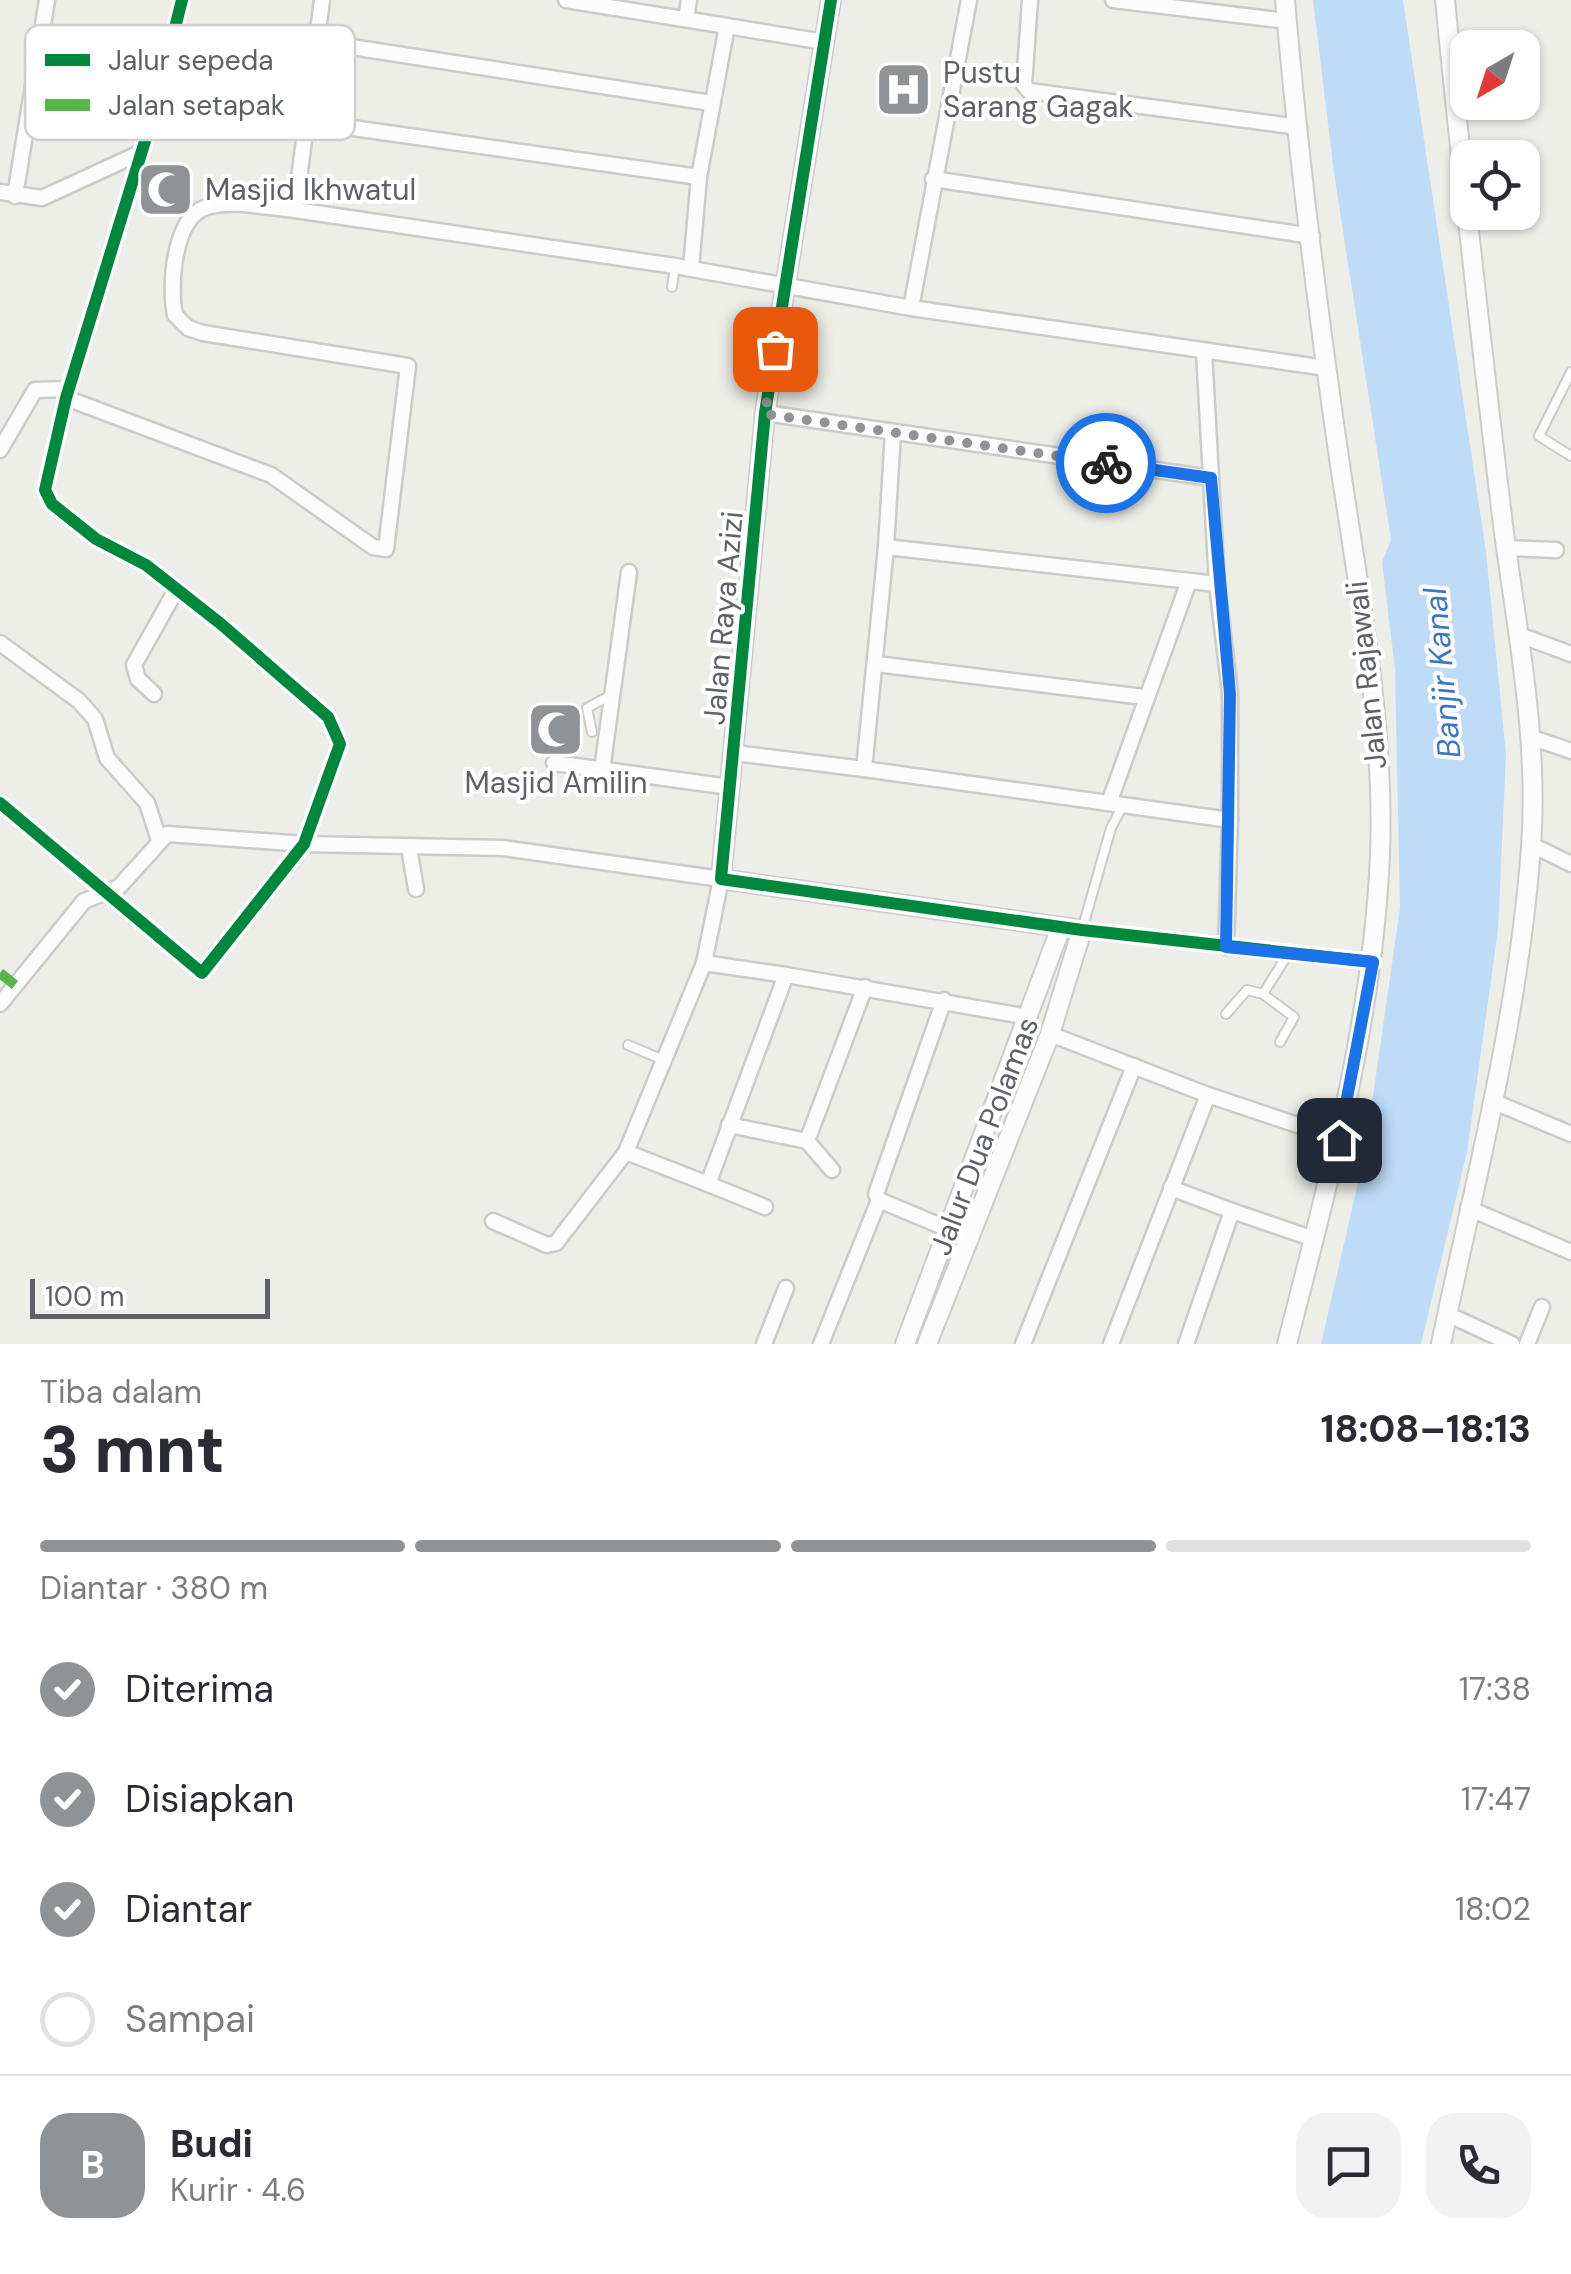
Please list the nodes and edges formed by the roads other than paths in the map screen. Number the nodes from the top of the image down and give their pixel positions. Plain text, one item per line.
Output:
1 (47, 0) edge
2 (182, 0) edge
3 (322, 0) edge
4 (566, 0) edge
5 (689, 0) edge
6 (831, 0) edge
7 (969, 0) edge
8 (1030, 0) edge
9 (1117, 0) edge
10 (1285, 0) edge
11 (1445, 0) edge
12 (686, 18) junction
13 (1287, 20) junction
14 (42, 25) edge
15 (175, 25) edge
16 (316, 25) edge
17 (726, 26) junction
18 (824, 42) junction
19 (355, 47) edge
20 (711, 103) junction
21 (25, 107) edge
22 (1300, 126) junction
23 (355, 128) edge
24 (145, 140) edge
25 (301, 140) edge
26 (142, 152) junction
27 (698, 176) junction
28 (933, 179) junction
29 (7, 194) edge
30 (295, 210) junction
31 (1312, 236) junction
32 (683, 267) junction
33 (785, 285) junction
34 (672, 287) dead end
35 (911, 308) junction
36 (1204, 351) junction
37 (1326, 368) junction
38 (1571, 372) edge
39 (68, 393) junction
40 (765, 414) junction
41 (894, 432) junction
42 (0, 450) edge
43 (1571, 456) edge
44 (1211, 478) junction
45 (886, 548) junction
46 (1506, 548) junction
47 (1556, 550) dead end
48 (629, 572) dead end
49 (1188, 584) junction
50 (1217, 584) junction
51 (177, 588) junction
52 (1522, 636) junction
53 (0, 643) edge
54 (1571, 654) edge
55 (876, 664) junction
56 (154, 694) dead end
57 (611, 695) junction
58 (1144, 696) junction
59 (592, 732) dead end
60 (1530, 737) junction
61 (1571, 751) edge
62 (735, 753) junction
63 (554, 764) dead end
64 (864, 769) junction
65 (602, 770) junction
66 (730, 786) junction
67 (0, 803) edge
68 (1116, 804) junction
69 (1230, 820) junction
70 (159, 840) junction
71 (304, 844) junction
72 (1532, 846) junction
73 (409, 848) junction
74 (1571, 864) edge
75 (721, 879) junction
76 (416, 889) dead end
77 (108, 893) junction
78 (1061, 927) junction
79 (1082, 930) junction
80 (1226, 947) junction
81 (1288, 954) junction
82 (1373, 962) junction
83 (704, 963) junction
84 (786, 976) junction
85 (865, 987) junction
86 (1263, 994) junction
87 (944, 1000) junction
88 (0, 1004) edge
89 (1226, 1014) dead end
90 (1029, 1017) junction
91 (1050, 1034) junction
92 (1280, 1042) dead end
93 (628, 1045) dead end
94 (663, 1060) junction
95 (1134, 1066) junction
96 (1208, 1095) junction
97 (1492, 1101) junction
98 (729, 1125) junction
99 (1571, 1134) edge
100 (1339, 1140) junction
101 (807, 1141) junction
102 (626, 1152) junction
103 (832, 1170) dead end
104 (708, 1184) junction
105 (1172, 1188) junction
106 (879, 1200) junction
107 (765, 1207) dead end
108 (1468, 1208) junction
109 (1232, 1211) junction
110 (492, 1221) dead end
111 (948, 1229) junction
112 (1314, 1239) junction
113 (1571, 1252) edge
114 (786, 1288) dead end
115 (1542, 1307) dead end
116 (1447, 1314) junction
117 (764, 1344) edge
118 (821, 1344) edge
119 (905, 1344) edge
120 (927, 1344) edge
121 (1024, 1344) edge
122 (1111, 1344) edge
123 (1186, 1344) edge
124 (1287, 1344) edge
125 (1441, 1344) edge
126 (1512, 1344) edge
127 (1527, 1344) edge

1 - 14 street
2 - 15 street
3 - 16 street
4 - 12 street
5 - 12 street
6 - 18 street, Jalan Raya Azizi
7 - 28 street
8 - 22 street
9 - 13 street
10 - 13 street, Jalan Rajawali
11 - 46 street
12 - 17 street
13 - 22 street, Jalan Rajawali
17 - 18 street
17 - 20 street
18 - 33 street, Jalan Raya Azizi
19 - 20 street
20 - 27 street
21 - 29 street
22 - 31 street, Jalan Rajawali
23 - 27 street
24 - 26 street
25 - 30 street
26 - 29 street
26 - 39 street
27 - 32 street
28 - 31 street
28 - 35 street
30 - 32 street
30 - 39 street
31 - 37 street, Jalan Rajawali
32 - 33 street
32 - 34 lane
33 - 35 street
33 - 40 street, Jalan Raya Azizi
35 - 36 street
36 - 37 street
36 - 44 street
37 - 82 street, Jalan Rajawali
38 - 43 lane
39 - 42 street
39 - 51 street
40 - 41 street
40 - 62 street, Jalan Raya Azizi
41 - 44 street
41 - 45 street
44 - 50 street
45 - 49 street
45 - 55 street
46 - 47 street
46 - 52 street
48 - 57 street
49 - 50 street
49 - 58 street
50 - 69 street
51 - 56 street
51 - 71 street
52 - 54 street
52 - 60 street
53 - 70 street
55 - 58 street
55 - 64 street
57 - 59 lane
57 - 65 street
58 - 68 street
60 - 61 street
60 - 72 street
62 - 64 street
62 - 66 street, Jalan Raya Azizi
63 - 65 street
64 - 68 street
65 - 66 street
66 - 75 street, Jalan Raya Azizi
67 - 77 street
68 - 69 street
68 - 79 lane
69 - 80 street
70 - 71 street
70 - 77 street
71 - 73 street
71 - 77 street
72 - 74 street
72 - 97 street
73 - 75 street
73 - 76 street
75 - 78 street
75 - 83 street
77 - 88 street
78 - 79 street
78 - 90 street, Jalur Dua Polamas
79 - 80 street
79 - 91 street, Jalur Dua Polamas
80 - 81 street
81 - 82 street
81 - 86 lane
82 - 100 street, Jalan Rajawali
83 - 84 street
83 - 94 street
84 - 85 street
84 - 98 street
85 - 87 street
85 - 101 street
86 - 89 lane
86 - 92 lane
87 - 90 street
87 - 106 street
90 - 111 street, Jalur Dua Polamas
91 - 95 street
91 - 120 street, Jalur Dua Polamas
93 - 94 lane
94 - 102 street
95 - 96 street
95 - 121 street
96 - 100 street
96 - 105 street
97 - 99 street
97 - 108 street
98 - 101 street
98 - 104 street
100 - 112 street, Jalan Rajawali
101 - 103 street
102 - 104 street
102 - 110 street
104 - 107 street
105 - 109 street
105 - 122 street
106 - 111 street
106 - 118 street
108 - 113 street
108 - 116 street
109 - 112 street
109 - 123 street
111 - 119 street, Jalur Dua Polamas
112 - 124 street, Jalan Rajawali
114 - 117 street
115 - 127 street
116 - 125 street
116 - 126 street

